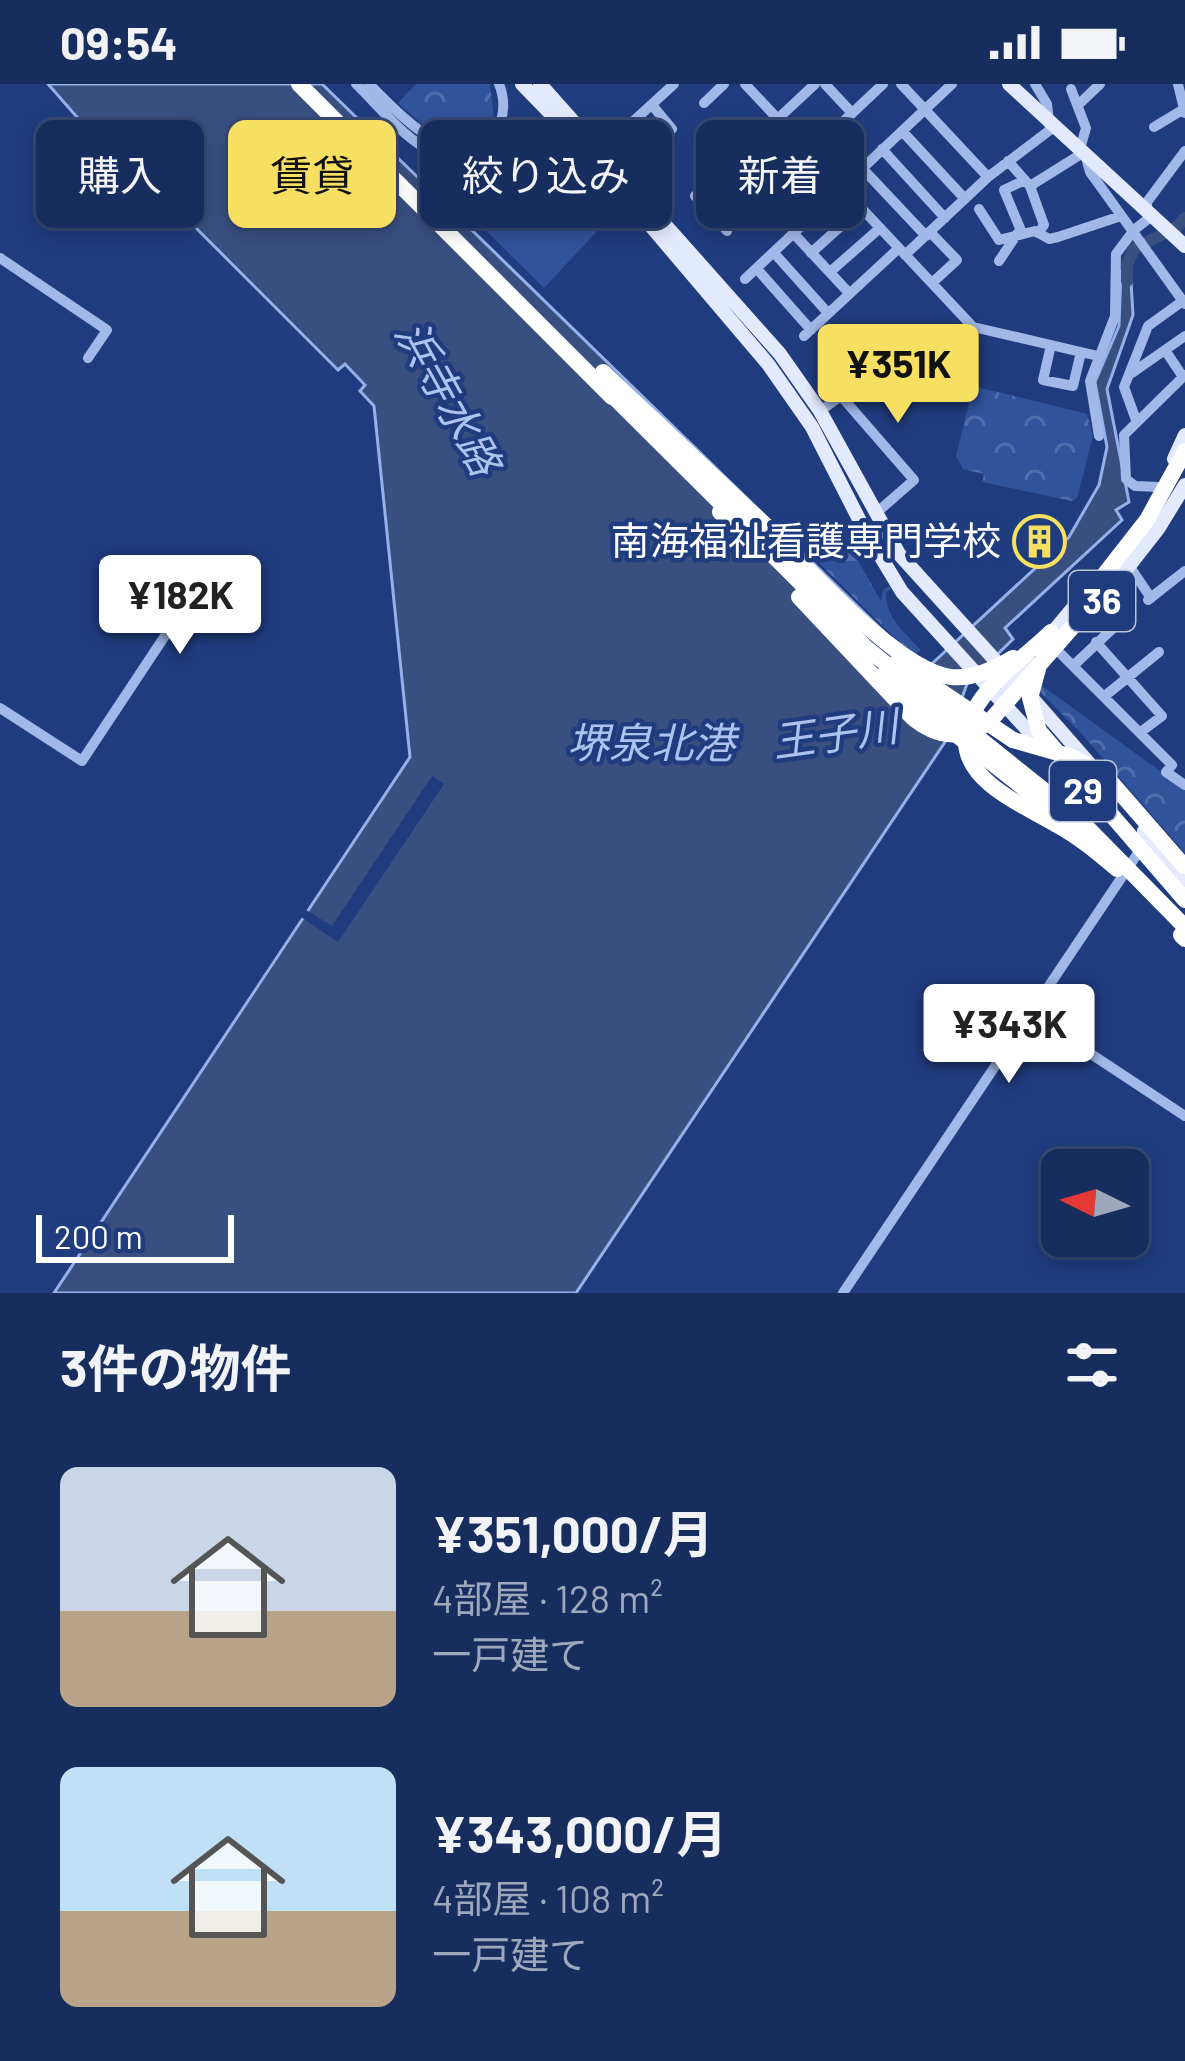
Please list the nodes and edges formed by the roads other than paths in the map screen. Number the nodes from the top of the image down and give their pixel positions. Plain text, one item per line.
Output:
1 (298, 84) edge
2 (313, 84) edge
3 (356, 84) edge
4 (368, 84) edge
5 (499, 84) edge
6 (522, 84) edge
7 (543, 84) edge
8 (674, 84) edge
9 (724, 84) edge
10 (765, 84) edge
11 (814, 84) edge
12 (825, 84) edge
13 (883, 84) edge
14 (902, 84) edge
15 (952, 84) edge
16 (1010, 84) edge
17 (1035, 84) edge
18 (1100, 84) edge
19 (1178, 84) edge
20 (1071, 89) dead end
21 (747, 92) edge
22 (704, 103) dead end
23 (1080, 104) junction
24 (652, 105) junction
25 (926, 109) junction
26 (1184, 111) edge
27 (852, 113) junction
28 (777, 118) joint
29 (557, 120) edge
30 (845, 120) edge
31 (1052, 123) junction
32 (1154, 127) dead end
33 (902, 131) junction
34 (420, 144) edge
35 (882, 149) junction
36 (1185, 151) edge
37 (1081, 153) junction
38 (1008, 161) junction
39 (864, 166) edge
40 (864, 170) edge
41 (988, 177) junction
42 (1028, 183) junction
43 (965, 199) junction
44 (979, 209) dead end
45 (1145, 209) junction
46 (864, 211) edge
47 (1121, 216) junction
48 (945, 218) junction
49 (653, 228) edge
50 (724, 228) edge
51 (794, 228) edge
52 (800, 228) edge
53 (839, 228) edge
54 (880, 228) junction
55 (727, 231) dead end
56 (797, 231) junction
57 (1038, 232) junction
58 (928, 234) junction
59 (1019, 234) junction
60 (1178, 237) edge
61 (1138, 240) junction
62 (902, 252) junction
63 (774, 253) junction
64 (811, 253) junction
65 (0, 258) edge
66 (999, 261) dead end
67 (757, 269) junction
68 (830, 272) junction
69 (746, 279) dead end
70 (932, 283) junction
71 (849, 293) junction
72 (1184, 301) edge
73 (829, 313) junction
74 (1185, 335) edge
75 (1051, 345) junction
76 (1165, 350) junction
77 (1081, 352) junction
78 (1098, 356) junction
79 (88, 358) dead end
80 (1129, 375) junction
81 (1184, 376) edge
82 (604, 387) junction
83 (820, 411) junction
84 (1136, 421) junction
85 (1185, 435) edge
86 (1100, 436) dead end
87 (673, 440) junction
88 (1185, 451) edge
89 (1185, 471) edge
90 (1185, 485) edge
91 (1160, 487) junction
92 (874, 514) junction
93 (1130, 567) junction
94 (1185, 571) edge
95 (196, 589) dead end
96 (795, 593) junction
97 (1093, 596) junction
98 (1126, 615) dead end
99 (1096, 642) junction
100 (1058, 650) junction
101 (1159, 652) dead end
102 (897, 662) junction
103 (1074, 664) junction
104 (1013, 678) junction
105 (1128, 678) junction
106 (1161, 688) dead end
107 (1025, 690) junction
108 (1106, 695) junction
109 (1147, 700) junction
110 (1002, 702) junction
111 (1174, 707) dead end
112 (0, 708) edge
113 (1162, 716) junction
114 (1142, 731) junction
115 (1185, 754) edge
116 (1172, 765) junction
117 (1185, 785) edge
118 (1138, 853) junction
119 (1184, 867) edge
120 (1124, 871) junction
121 (1185, 881) edge
122 (1185, 907) edge
123 (1185, 933) edge
124 (1029, 1013) junction
125 (1185, 1116) edge
126 (843, 1293) edge

1 - 82 highway
2 - 87 highway
3 - 34 street
4 - 5 street
6 - 29 main road, 29
7 - 83 main road, 29
8 - 24 street
9 - 22 street
10 - 21 street
11 - 28 street
12 - 27 street
13 - 27 street
14 - 25 street
15 - 25 street
16 - 31 main road
17 - 31 street
18 - 23 street
19 - 26 street
20 - 23 street
21 - 28 street
23 - 37 street
24 - 24 street
25 - 33 street
25 - 41 street
26 - 32 street
27 - 30 street
31 - 37 main road
31 - 38 street
33 - 35 street
33 - 43 street
35 - 39 street
35 - 48 street
36 - 45 street
37 - 42 street
37 - 45 main road
37 - 47 street
38 - 41 street
38 - 42 street
40 - 58 street
41 - 43 street
42 - 57 street
42 - 59 street
43 - 48 street
44 - 59 street
45 - 60 main road
45 - 61 street
46 - 54 street
47 - 57 street
47 - 61 street
48 - 58 street
49 - 110 main road, 29
50 - 55 street
51 - 56 street
52 - 56 street
53 - 64 street
54 - 62 street
54 - 68 street
56 - 63 street
56 - 64 street
57 - 59 street
58 - 62 street
58 - 70 street
59 - 66 street
61 - 72 street
61 - 78 street
62 - 70 street
62 - 71 street
63 - 67 street
63 - 73 street
64 - 68 street
65 - 79 street
67 - 69 street
67 - 73 street
68 - 71 street
70 - 75 street
71 - 73 street
72 - 80 street
74 - 76 street
75 - 77 street
75 - 77 street
76 - 80 street
76 - 81 street
77 - 78 street
78 - 86 street
80 - 84 street
81 - 84 street
82 - 96 highway, bridge
82 - 123 highway, bridge
83 - 92 main road, 29
83 - 92 street
84 - 91 street
85 - 91 main road, 36
87 - 97 highway, bridge
87 - 102 highway, bridge
88 - 97 highway
89 - 97 highway
90 - 93 main road, 36
91 - 104 main road, 36
92 - 104 main road, 29
93 - 94 street
93 - 100 main road, 36
95 - 112 street
96 - 97 highway, bridge
96 - 120 highway, bridge
97 - 122 highway, bridge
97 - 123 highway, bridge
98 - 99 street
99 - 103 street
99 - 105 street
100 - 103 street
100 - 107 main road, 36
101 - 105 street
102 - 119 highway, bridge
102 - 122 highway, bridge
103 - 108 street
104 - 107 main road, 29
104 - 110 main road, 36
105 - 108 street
105 - 109 street
106 - 109 street
107 - 110 main road, 36
107 - 121 main road, 29
108 - 114 street
109 - 113 street
110 - 118 main road, 29
111 - 113 street
113 - 114 street
114 - 116 street
115 - 116 street
116 - 117 street
118 - 120 street
118 - 122 main road, 29
120 - 123 main road
120 - 124 street
124 - 125 street
124 - 126 street

